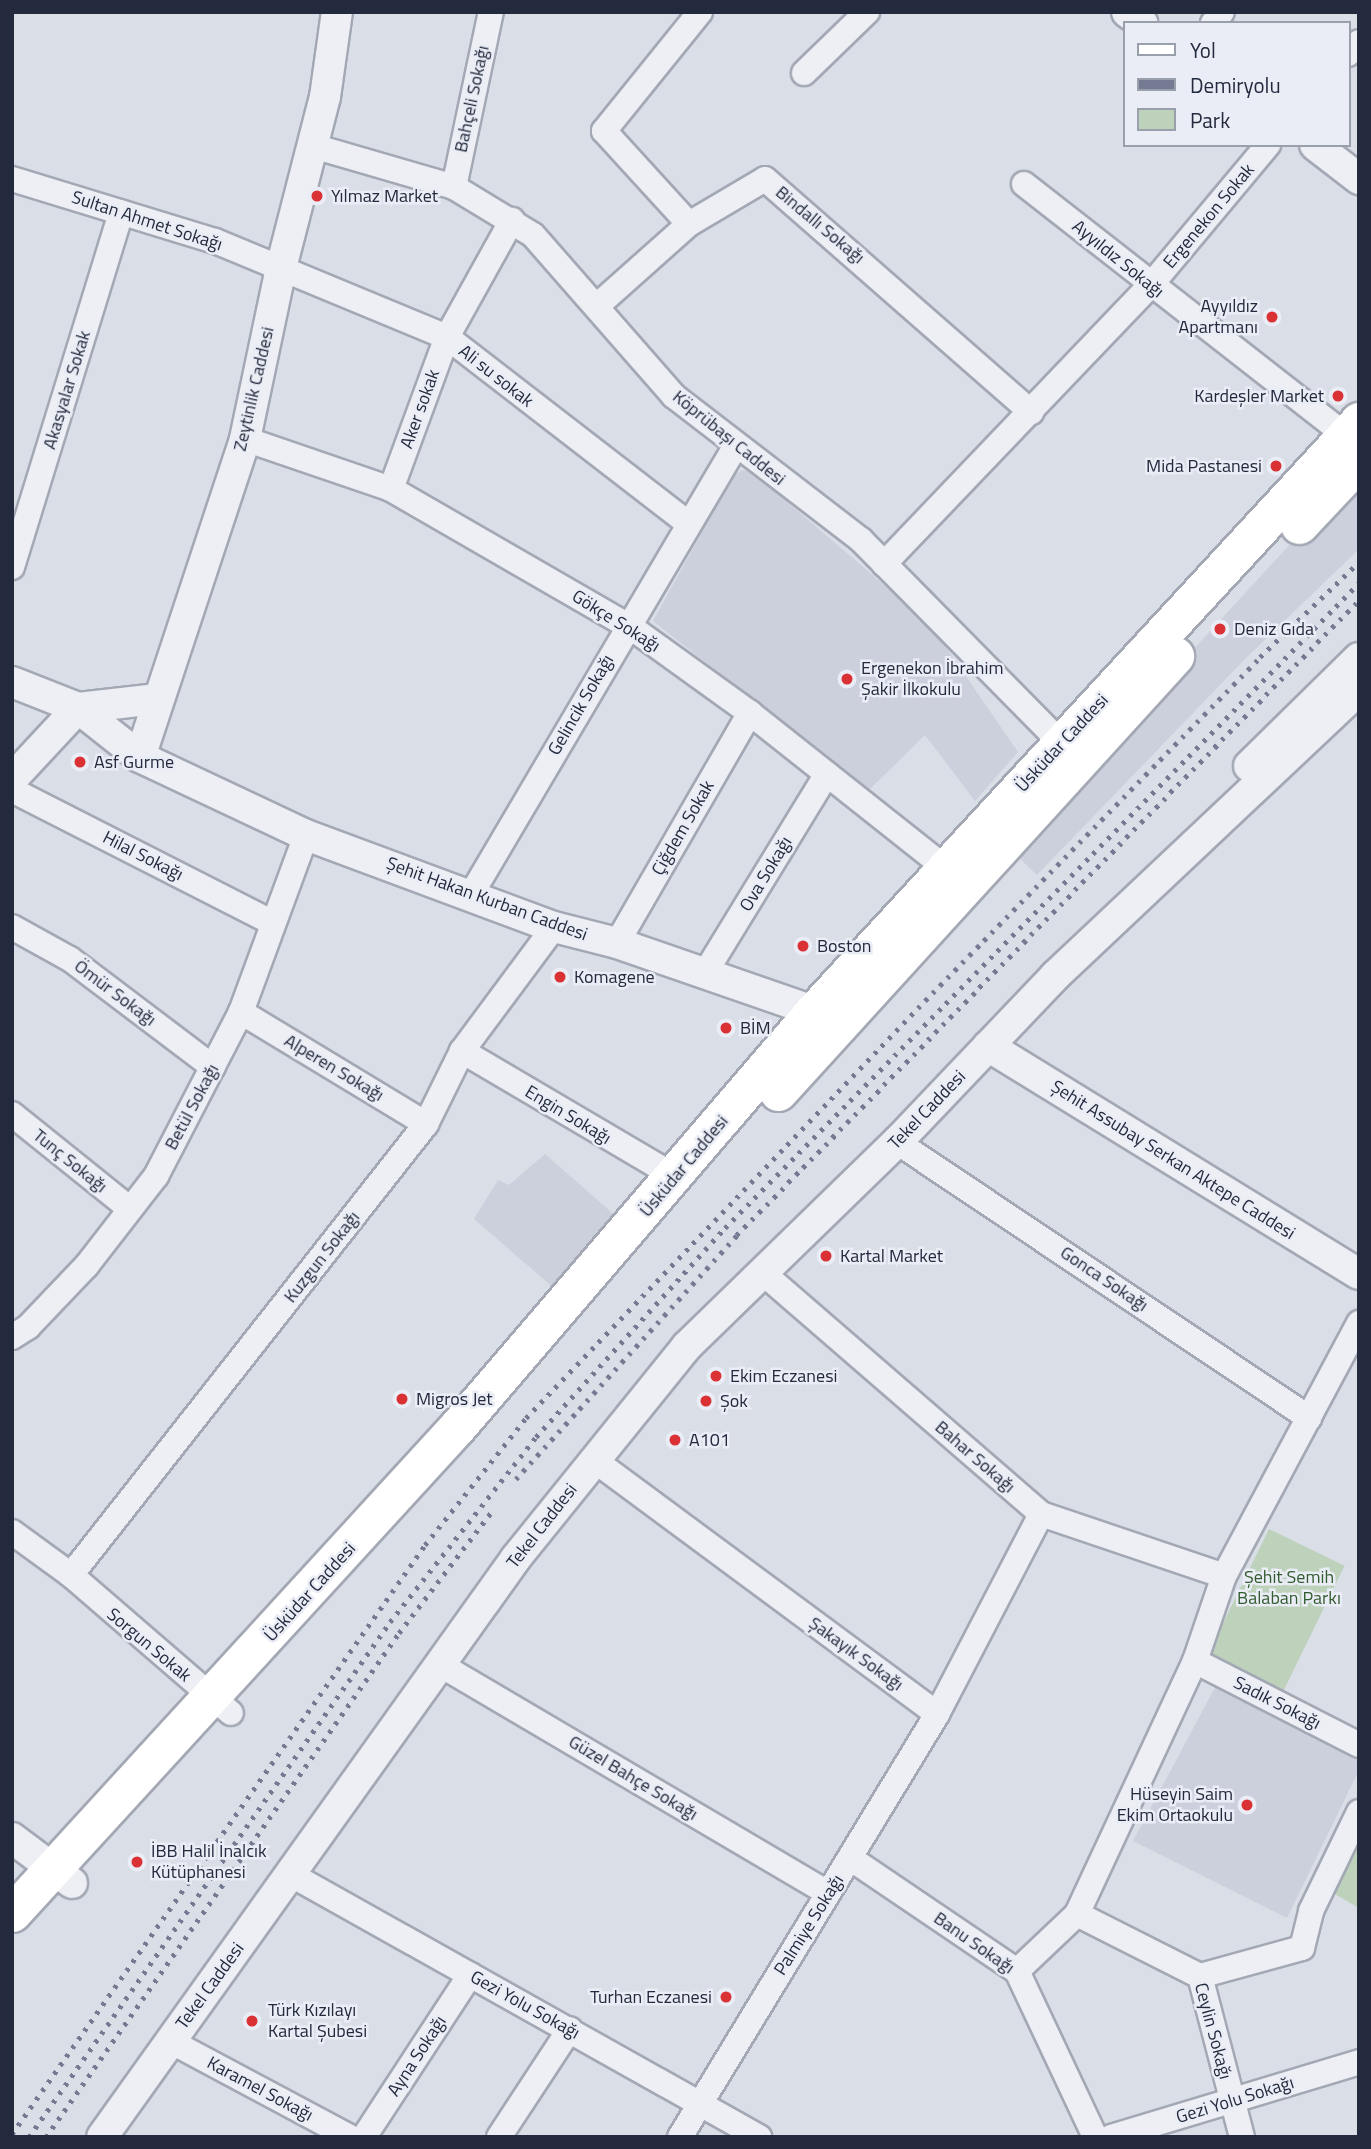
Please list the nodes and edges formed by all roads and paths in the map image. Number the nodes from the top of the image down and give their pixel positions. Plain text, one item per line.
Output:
1 (337, 12) edge
2 (491, 12) edge
3 (700, 12) edge
4 (867, 12) edge
5 (804, 73) dead end
6 (313, 146) junction
7 (1266, 147) edge
8 (1318, 147) edge
9 (12, 178) edge
10 (1359, 179) edge
11 (1024, 184) dead end
12 (454, 187) junction
13 (121, 212) junction
14 (512, 220) junction
15 (689, 224) junction
16 (281, 268) junction
17 (1150, 286) junction
18 (598, 305) junction
19 (447, 337) junction
20 (1031, 412) junction
21 (245, 439) junction
22 (1354, 439) edge
23 (735, 447) junction
24 (391, 489) junction
25 (688, 523) junction
26 (884, 564) junction
27 (12, 567) edge
28 (627, 625) junction
29 (1359, 658) edge
30 (12, 682) edge
31 (1358, 693) edge
32 (157, 699) junction
33 (78, 708) junction
34 (750, 713) junction
35 (1071, 753) junction
36 (140, 757) junction
37 (827, 774) junction
38 (12, 779) edge
39 (12, 790) edge
40 (306, 835) junction
41 (947, 869) junction
42 (472, 893) junction
43 (273, 923) junction
44 (12, 927) edge
45 (554, 927) junction
46 (617, 943) junction
47 (705, 974) junction
48 (1055, 976) junction
49 (241, 1012) junction
50 (827, 1016) junction
51 (988, 1046) junction
52 (462, 1051) junction
53 (213, 1067) junction
54 (12, 1114) edge
55 (426, 1124) junction
56 (897, 1142) junction
57 (676, 1177) junction
58 (129, 1208) junction
59 (763, 1273) junction
60 (1359, 1273) edge
61 (1359, 1323) edge
62 (12, 1337) edge
63 (1309, 1418) junction
64 (594, 1460) junction
65 (1041, 1514) junction
66 (12, 1532) edge
67 (71, 1575) junction
68 (1224, 1576) junction
69 (1195, 1661) junction
70 (439, 1664) junction
71 (221, 1706) junction
72 (937, 1714) junction
73 (1359, 1745) edge
74 (1359, 1812) edge
75 (12, 1838) edge
76 (850, 1858) junction
77 (290, 1874) junction
78 (63, 1877) junction
79 (827, 1893) junction
80 (12, 1913) edge
81 (1077, 1914) junction
82 (12, 1943) edge
83 (1017, 1971) junction
84 (470, 1975) junction
85 (1200, 1976) junction
86 (570, 2029) junction
87 (170, 2042) junction
88 (1359, 2062) edge
89 (701, 2102) junction
90 (1232, 2102) junction
91 (103, 2137) edge
92 (350, 2137) edge
93 (364, 2137) edge
94 (499, 2137) edge
95 (680, 2137) edge
96 (759, 2137) edge
97 (1095, 2137) edge
98 (1111, 2137) edge
99 (1241, 2137) edge

1 - 6 street, Zeytinlik Caddesi
2 - 12 street, Bahçeli Sokağı
3 - 15 street
4 - 5 street
6 - 12 street, Köprübaşı Caddesi
6 - 16 street, Zeytinlik Caddesi
7 - 17 street, Ergenekon Sokak
8 - 10 street
9 - 13 street, Sultan Ahmet Sokağı
11 - 17 street, Ayyıldız Sokağı
12 - 14 street, Köprübaşı Caddesi
13 - 16 street, Sultan Ahmet Sokağı
13 - 27 street, Akasyalar Sokak
14 - 18 street, Köprübaşı Caddesi
14 - 19 street, Aker sokak
15 - 18 street, Bindallı Sokağı
15 - 20 street, Bindallı Sokağı
16 - 19 street, Ali su sokak
16 - 21 street, Zeytinlik Caddesi
17 - 20 street, Ergenekon Sokak
17 - 22 street, Ayyıldız Sokağı
18 - 23 street, Köprübaşı Caddesi
19 - 24 street, Aker sokak
19 - 25 street, Ali su sokak
20 - 26 street, Ergenekon Sokak
21 - 24 street, Gökçe Sokağı
21 - 32 street, Zeytinlik Caddesi
22 - 35 main road, Üsküdar Caddesi
23 - 25 street, Gelincik Sokağı
23 - 26 street, Köprübaşı Caddesi
24 - 28 street, Gökçe Sokağı
25 - 28 street, Gelincik Sokağı
26 - 35 street, Köprübaşı Caddesi
28 - 34 street, Gökçe Sokağı
28 - 42 street, Gelincik Sokağı
29 - 48 street, Tekel Caddesi
30 - 33 street
31 - 48 street, Tekel Caddesi
32 - 33 street
32 - 36 street, Zeytinlik Caddesi
33 - 36 street, Şehit Hakan Kurban Caddesi
33 - 38 street
34 - 37 street, Gökçe Sokağı
34 - 46 street, Çiğdem Sokak
35 - 41 main road, Üsküdar Caddesi
35 - 50 main road, Üsküdar Caddesi
36 - 40 street, Şehit Hakan Kurban Caddesi
37 - 41 street, Gökçe Sokağı
37 - 47 street, Ova Sokağı
39 - 43 street, Hilal Sokağı
40 - 42 street, Şehit Hakan Kurban Caddesi
40 - 43 street, Betül Sokağı
41 - 50 main road, Üsküdar Caddesi
42 - 45 street, Şehit Hakan Kurban Caddesi
43 - 49 street, Betül Sokağı
44 - 53 street, Ömür Sokağı
45 - 46 street, Şehit Hakan Kurban Caddesi
45 - 52 street, Kuzgun Sokağı
46 - 47 street, Şehit Hakan Kurban Caddesi
47 - 50 street, Şehit Hakan Kurban Caddesi
48 - 51 street, Tekel Caddesi
49 - 53 street, Betül Sokağı
49 - 55 street, Alperen Sokağı
50 - 57 main road, Üsküdar Caddesi
50 - 71 main road, Üsküdar Caddesi
51 - 56 street, Tekel Caddesi
51 - 60 street, Şehit Assubay Serkan Aktepe Caddesi
52 - 55 street, Kuzgun Sokağı
52 - 57 street, Engin Sokağı
53 - 58 street, Betül Sokağı
54 - 58 street, Tunç Sokağı
55 - 67 street, Kuzgun Sokağı
56 - 59 street, Tekel Caddesi
56 - 63 street, Gonca Sokağı
57 - 71 main road, Üsküdar Caddesi
58 - 62 street, Betül Sokağı
59 - 64 street, Tekel Caddesi
59 - 65 street, Bahar Sokağı
61 - 63 street
63 - 68 street
64 - 70 street, Tekel Caddesi
64 - 72 street, Şakayık Sokağı
65 - 68 street, Bahar Sokağı
65 - 72 street
66 - 67 street, Sorgun Sokak
67 - 71 street, Sorgun Sokak
68 - 69 street
69 - 73 street, Sadık Sokağı
69 - 81 street
70 - 77 street, Tekel Caddesi
70 - 79 street, Güzel Bahçe Sokağı
71 - 78 main road, Üsküdar Caddesi
72 - 76 street, Palmiye Sokağı
74 - 85 street
75 - 78 street
76 - 79 street, Palmiye Sokağı
76 - 83 street, Banu Sokağı
77 - 84 street, Gezi Yolu Sokağı
77 - 87 street, Tekel Caddesi
78 - 80 main road, Üsküdar Caddesi
78 - 82 main road, Üsküdar Caddesi
79 - 89 street, Palmiye Sokağı
81 - 83 street
81 - 85 street, Ceylin Sokağı
83 - 97 street, Banu Sokağı
84 - 86 street, Gezi Yolu Sokağı
84 - 93 street, Ayna Sokağı
85 - 90 street, Ceylin Sokağı
86 - 89 street, Gezi Yolu Sokağı
86 - 94 street
87 - 91 street, Tekel Caddesi
87 - 92 street, Karamel Sokağı
88 - 90 street, Gezi Yolu Sokağı
89 - 95 street, Palmiye Sokağı
89 - 96 street, Gezi Yolu Sokağı
90 - 98 street, Gezi Yolu Sokağı
90 - 99 street, Ceylin Sokağı

